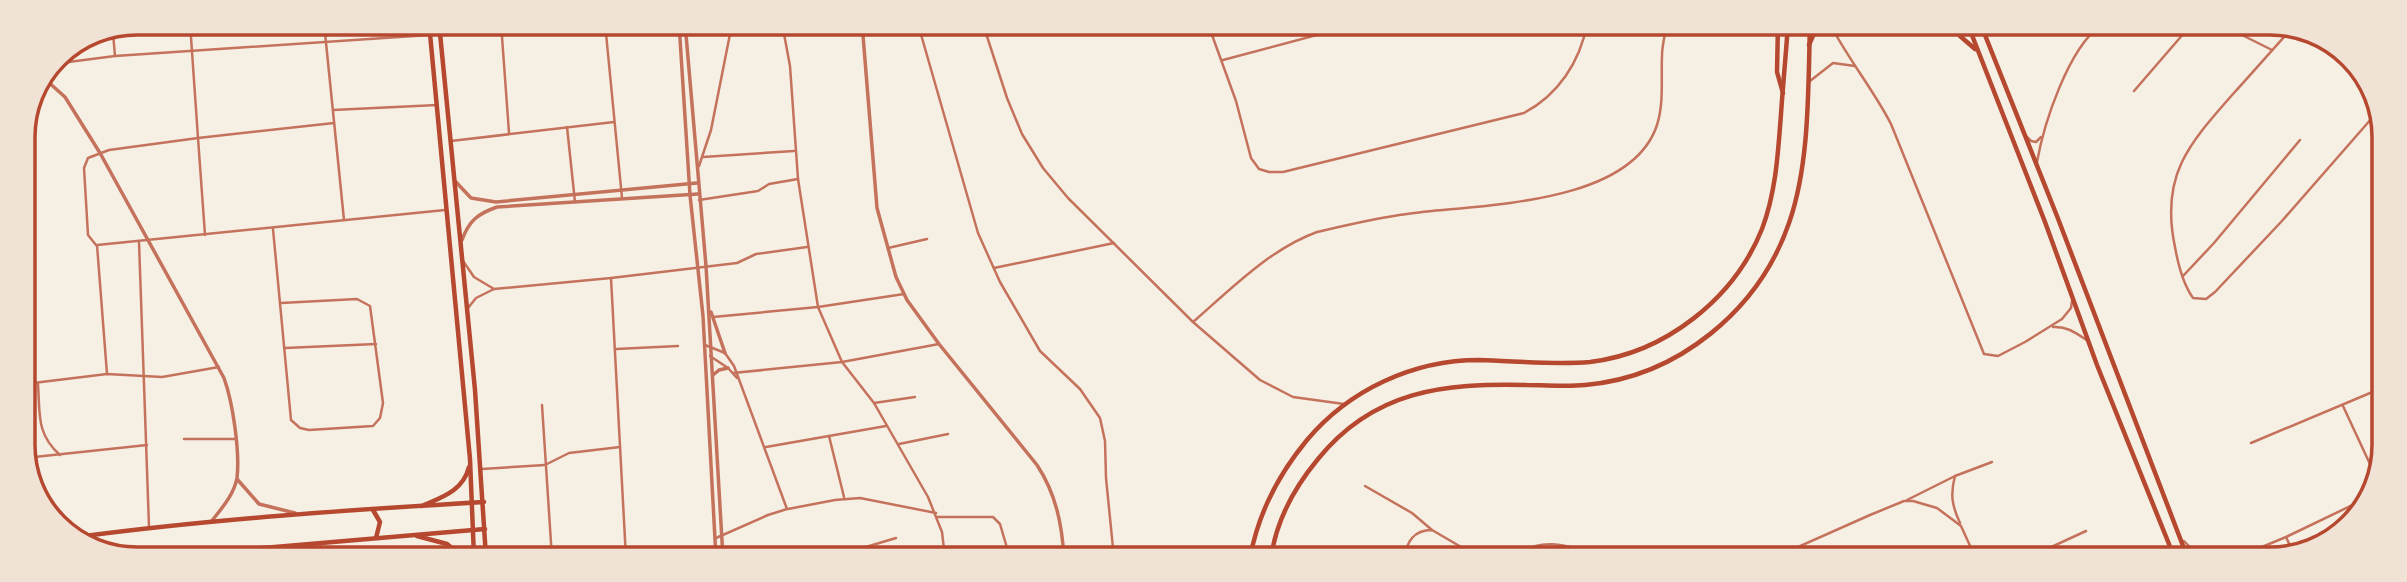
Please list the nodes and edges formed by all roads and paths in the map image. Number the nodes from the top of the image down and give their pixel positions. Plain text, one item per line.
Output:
1 (191, 35) edge
2 (326, 35) edge
3 (429, 35) joint
4 (440, 35) edge
5 (501, 35) edge
6 (606, 35) edge
7 (680, 35) edge
8 (686, 35) edge
9 (730, 35) edge
10 (784, 35) edge
11 (863, 35) edge
12 (921, 35) edge
13 (987, 35) edge
14 (1213, 35) edge
15 (1317, 35) edge
16 (1585, 35) edge
17 (1665, 35) edge
18 (1778, 35) edge
19 (1787, 35) edge
20 (1809, 35) edge
21 (1813, 35) edge
22 (1837, 35) edge
23 (1961, 35) edge
24 (1972, 35) edge
25 (1985, 35) edge
26 (2089, 35) edge
27 (2182, 35) edge
28 (2242, 35) edge
29 (2284, 36) edge
30 (114, 38) edge
31 (327, 41) junction
32 (1809, 44) junction
33 (2272, 50) junction
34 (1978, 51) junction
35 (192, 52) junction
36 (116, 56) junction
37 (1223, 60) junction
38 (71, 61) edge
39 (1855, 66) junction
40 (51, 84) edge
41 (1807, 84) junction
42 (2134, 91) dead end
43 (1783, 93) junction
44 (437, 105) junction
45 (333, 110) junction
46 (2370, 120) edge
47 (614, 122) junction
48 (334, 123) junction
49 (567, 127) junction
50 (509, 133) junction
51 (2025, 135) junction
52 (2043, 135) junction
53 (198, 138) junction
54 (2300, 140) dead end
55 (451, 141) junction
56 (794, 151) junction
57 (100, 153) junction
58 (703, 157) junction
59 (2036, 164) junction
60 (697, 170) junction
61 (798, 179) junction
62 (454, 180) junction
63 (698, 183) junction
64 (690, 184) junction
65 (621, 190) junction
66 (698, 194) junction
67 (575, 195) junction
68 (690, 195) junction
69 (622, 198) junction
70 (699, 200) junction
71 (575, 202) junction
72 (446, 209) junction
73 (344, 219) junction
74 (273, 229) junction
75 (205, 235) junction
76 (927, 239) dead end
77 (149, 241) junction
78 (139, 242) junction
79 (461, 242) junction
80 (1114, 243) junction
81 (97, 246) junction
82 (807, 247) junction
83 (888, 248) junction
84 (462, 260) junction
85 (706, 266) junction
86 (699, 267) junction
87 (994, 268) junction
88 (2183, 276) junction
89 (611, 278) junction
90 (494, 289) junction
91 (904, 294) junction
92 (2073, 297) junction
93 (281, 303) junction
94 (818, 307) junction
95 (709, 308) junction
96 (467, 310) junction
97 (713, 317) junction
98 (1194, 323) junction
99 (2049, 327) junction
100 (2089, 342) junction
101 (376, 344) junction
102 (939, 344) junction
103 (678, 345) dead end
104 (705, 345) junction
105 (711, 347) junction
106 (283, 348) junction
107 (616, 349) junction
108 (725, 353) junction
109 (705, 354) junction
110 (712, 357) junction
111 (842, 362) junction
112 (219, 366) junction
113 (728, 368) junction
114 (735, 372) junction
115 (107, 374) junction
116 (713, 375) junction
117 (35, 377) edge
118 (143, 377) junction
119 (36, 383) junction
120 (2372, 392) edge
121 (915, 397) dead end
122 (874, 403) junction
123 (1344, 404) junction
124 (542, 405) dead end
125 (2343, 405) junction
126 (887, 426) junction
127 (948, 434) dead end
128 (829, 436) junction
129 (184, 439) dead end
130 (235, 439) junction
131 (2251, 443) dead end
132 (899, 444) junction
133 (147, 445) junction
134 (620, 447) junction
135 (766, 447) junction
136 (60, 455) junction
137 (36, 457) edge
138 (470, 459) junction
139 (1992, 462) dead end
140 (2370, 464) edge
141 (545, 465) junction
142 (482, 469) junction
143 (1955, 476) junction
144 (237, 479) junction
145 (1365, 486) dead end
146 (844, 499) junction
147 (1904, 501) junction
148 (473, 502) junction
149 (484, 502) junction
150 (422, 506) junction
151 (2351, 506) edge
152 (787, 509) junction
153 (373, 510) junction
154 (300, 514) junction
155 (937, 515) junction
156 (211, 522) junction
157 (1961, 526) junction
158 (149, 527) junction
159 (485, 529) junction
160 (472, 530) junction
161 (1432, 530) junction
162 (2086, 531) dead end
163 (722, 534) junction
164 (90, 535) edge
165 (417, 536) junction
166 (2180, 537) junction
167 (2286, 537) junction
168 (376, 538) junction
169 (716, 538) junction
170 (896, 538) dead end
171 (320, 544) joint
172 (2290, 545) edge
173 (273, 547) edge
174 (451, 547) edge
175 (473, 547) edge
176 (486, 547) edge
177 (551, 547) edge
178 (625, 547) edge
179 (716, 547) edge
180 (723, 547) edge
181 (866, 547) edge
182 (943, 547) edge
183 (1007, 547) edge
184 (1064, 547) edge
185 (1113, 547) edge
186 (1253, 547) edge
187 (1273, 547) edge
188 (1406, 547) edge
189 (1461, 547) edge
190 (1532, 547) edge
191 (1560, 547) edge
192 (1799, 547) edge
193 (1971, 547) edge
194 (2051, 547) edge
195 (2170, 547) edge
196 (2184, 547) edge
197 (2190, 547) edge
198 (2262, 547) edge

1 - 35 street
2 - 31 street
3 - 31 street
3 - 44 main road
4 - 55 main road
5 - 50 street
6 - 47 street
7 - 64 street
8 - 60 street
9 - 58 street
10 - 56 street
11 - 83 street
12 - 87 street
13 - 80 street
14 - 37 street
15 - 37 street
16 - 37 street
17 - 98 street
18 - 43 main road
19 - 43 main road
20 - 32 main road
21 - 32 main road
22 - 39 street
23 - 34 main road
24 - 34 main road
25 - 51 main road
26 - 52 street
27 - 42 street
28 - 33 street
29 - 33 street
30 - 36 street
31 - 35 street
31 - 45 street
32 - 41 main road
33 - 88 street
34 - 92 main road
35 - 36 street
35 - 53 street
36 - 38 street
39 - 41 street
39 - 99 street
40 - 57 street
41 - 187 main road
43 - 123 main road
44 - 45 street
44 - 72 main road
45 - 48 street
46 - 88 street
47 - 49 street
47 - 65 street
48 - 53 street
48 - 73 street
49 - 50 street
49 - 67 street
50 - 55 street
51 - 52 street
51 - 59 main road
52 - 59 street
53 - 57 street
53 - 75 street
54 - 88 street
55 - 62 main road
56 - 58 street
56 - 61 street
57 - 77 street
57 - 81 street
58 - 60 street
59 - 166 main road
60 - 63 street
61 - 70 street
61 - 82 street
62 - 67 street
62 - 79 main road
63 - 64 street
63 - 66 street
64 - 65 street
64 - 68 street
65 - 67 street
65 - 69 street
66 - 68 street
66 - 70 street
67 - 71 street
68 - 69 street
68 - 86 street
69 - 71 street
70 - 85 street
71 - 79 street
72 - 73 street
72 - 138 main road
73 - 74 street
74 - 75 street
74 - 93 street
75 - 77 street
76 - 83 street
77 - 78 street
77 - 112 street
78 - 81 street
78 - 118 street
79 - 84 main road
80 - 87 street
80 - 98 street
81 - 115 street
82 - 85 street
82 - 94 street
83 - 91 street
84 - 90 street
84 - 96 main road
85 - 86 street
85 - 95 street
86 - 89 street
86 - 104 street
87 - 185 street
89 - 90 street
89 - 107 street
90 - 96 street
91 - 94 street
91 - 102 street
92 - 99 street
92 - 100 main road
93 - 101 street
93 - 106 street
94 - 97 street
94 - 111 street
95 - 97 street
95 - 105 street
96 - 142 main road
97 - 108 street
98 - 123 street
99 - 100 street
100 - 195 main road
101 - 106 street
101 - 106 street
102 - 111 street
102 - 184 street
103 - 107 street
104 - 105 street
104 - 109 street
105 - 108 street
105 - 110 street
107 - 134 street
108 - 114 street
109 - 110 street
109 - 169 street
110 - 113 street
110 - 116 street
111 - 114 street
111 - 122 street
112 - 118 street
112 - 130 street
113 - 114 street
113 - 116 street
114 - 135 street
115 - 118 street
115 - 119 street
116 - 163 street
117 - 119 street
118 - 133 street
119 - 136 street
120 - 125 street
121 - 122 street
122 - 126 street
123 - 186 main road
124 - 141 street
125 - 131 street
125 - 140 street
126 - 128 street
126 - 132 street
127 - 132 street
128 - 135 street
128 - 146 street
129 - 130 street
130 - 144 street
132 - 155 street
133 - 136 street
133 - 158 street
134 - 141 street
134 - 178 street
135 - 152 street
136 - 137 street
138 - 148 main road
138 - 150 main road
139 - 143 street
141 - 142 street
141 - 177 street
142 - 149 main road
143 - 147 street
143 - 157 street
144 - 154 street
144 - 156 street
145 - 161 street
146 - 152 street
146 - 155 street
147 - 157 street
147 - 192 street
148 - 149 main road
148 - 150 main road
148 - 160 main road
149 - 159 main road
150 - 153 main road
151 - 167 street
152 - 163 street
153 - 154 main road
153 - 168 main road
154 - 156 main road
155 - 182 street
155 - 183 street
156 - 158 main road
157 - 193 street
158 - 164 main road
159 - 160 main road
159 - 176 main road
160 - 165 main road
160 - 175 main road
161 - 188 street
161 - 189 street
162 - 194 street
163 - 169 street
163 - 180 street
165 - 168 main road
165 - 174 main road
166 - 196 main road
166 - 197 street
167 - 172 street
167 - 198 street
168 - 171 main road
169 - 179 street
170 - 181 street
171 - 173 main road
190 - 191 street

